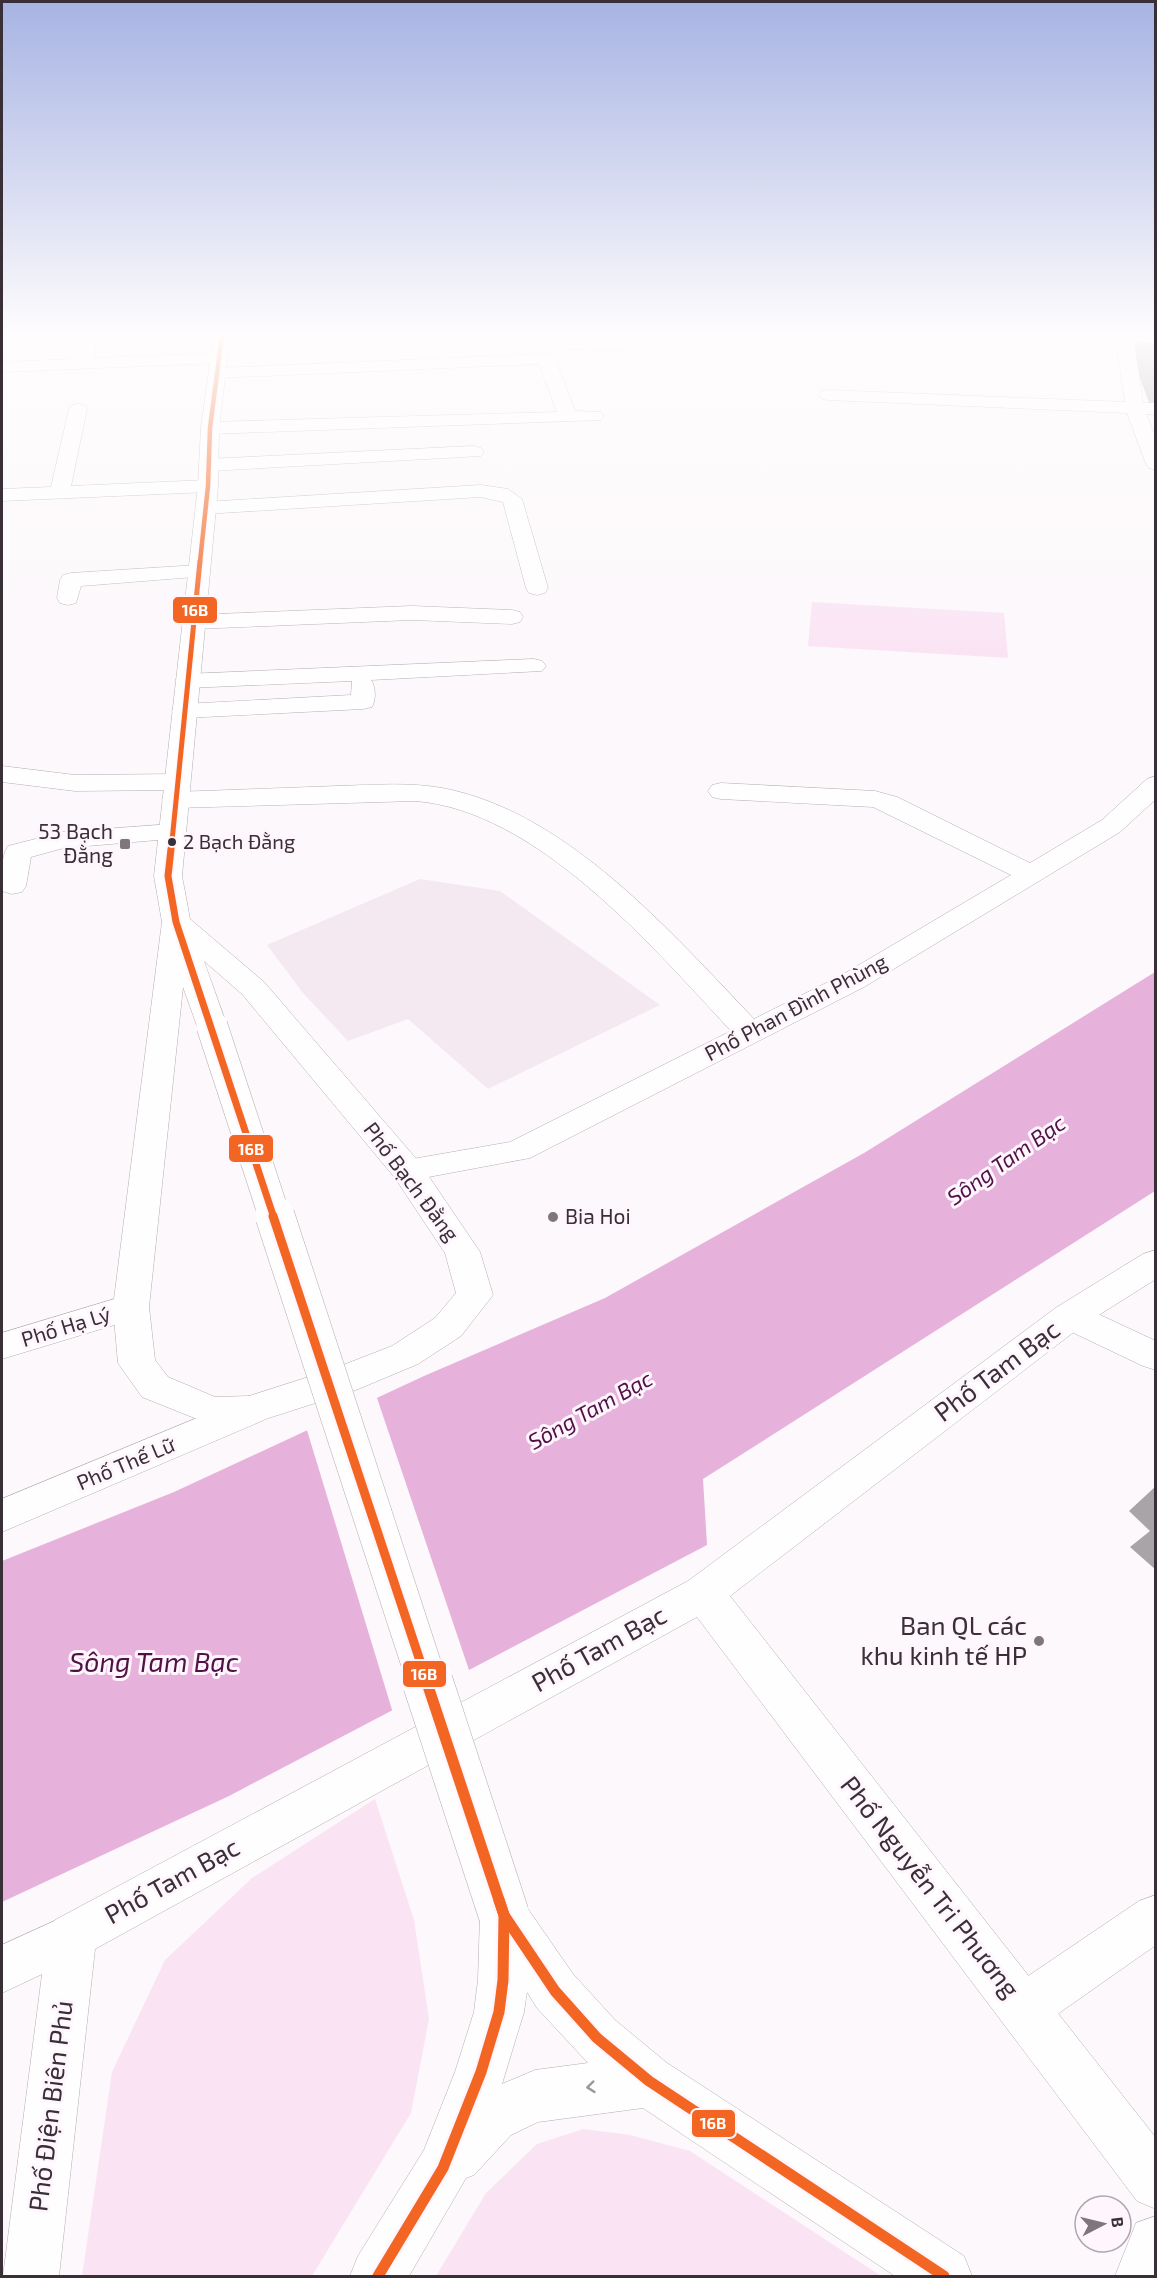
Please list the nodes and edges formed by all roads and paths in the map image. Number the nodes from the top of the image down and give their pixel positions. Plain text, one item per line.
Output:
1 (71, 441) edge
2 (209, 441) edge
3 (1147, 441) edge
4 (474, 452) dead end
5 (1155, 464) edge
6 (207, 486) junction
7 (60, 493) junction
8 (2, 495) edge
9 (199, 571) junction
10 (537, 588) dead end
11 (68, 598) dead end
12 (513, 617) dead end
13 (194, 622) junction
14 (534, 666) dead end
15 (188, 681) junction
16 (362, 684) dead end
17 (184, 711) junction
18 (2, 774) edge
19 (1155, 784) edge
20 (176, 791) junction
21 (721, 791) dead end
22 (172, 832) junction
23 (1031, 874) junction
24 (12, 886) dead end
25 (176, 922) junction
26 (750, 1033) junction
27 (407, 1170) junction
28 (1155, 1262) edge
29 (130, 1307) junction
30 (1070, 1316) junction
31 (2, 1346) edge
32 (1155, 1357) edge
33 (250, 1410) junction
34 (2, 1516) edge
35 (703, 1593) junction
36 (504, 1914) junction
37 (1155, 1917) edge
38 (72, 1936) junction
39 (2, 1970) edge
40 (1024, 2008) junction
41 (649, 2081) junction
42 (443, 2168) junction
43 (1155, 2182) edge
44 (1155, 2187) edge
45 (1155, 2243) edge
46 (31, 2277) edge
47 (378, 2277) edge
48 (945, 2277) edge
49 (1143, 2277) edge

1 - 7 main road
2 - 6 main road, Phố Bạch Đằng
3 - 5 main road
4 - 6 main road
6 - 7 main road
6 - 9 main road, Phố Bạch Đằng
6 - 10 main road
7 - 8 main road
9 - 11 main road
9 - 13 main road, Phố Bạch Đằng
12 - 13 main road
13 - 15 main road, Phố Bạch Đằng
14 - 15 main road
15 - 17 main road, Phố Bạch Đằng
16 - 17 main road
17 - 20 main road, Phố Bạch Đằng
18 - 20 main road
19 - 23 main road, Phố Phan Đình Phùng
20 - 22 main road, Phố Bạch Đằng
20 - 26 main road
21 - 23 main road
22 - 24 main road
22 - 25 main road, Phố Bạch Đằng
23 - 26 main road, Phố Phan Đình Phùng
25 - 27 main road, Phố Bạch Đằng
25 - 29 main road, Phố Bạch Đằng
25 - 36 main road, Phố Bạch Đằng, bridge
26 - 27 main road, Phố Phan Đình Phùng
27 - 33 main road, Phố Bạch Đằng
28 - 30 main road, Phố Tam Bạc
29 - 31 main road, Phố Hạ Lý
29 - 33 main road, Phố Bạch Đằng
30 - 32 main road
30 - 35 main road, Phố Tam Bạc
33 - 34 main road, Phố Thế Lữ
35 - 38 main road, Phố Tam Bạc
35 - 40 main road, Phố Nguyễn Tri Phương
36 - 41 main road
36 - 42 main road
37 - 40 main road
38 - 39 main road, Phố Tam Bạc
38 - 46 main road, Phố Điện Biên Phủ
40 - 43 main road, Phố Nguyễn Tri Phương
41 -> 42 main road
41 - 48 main road
42 - 47 main road
43 - 44 main road
45 - 49 main road

